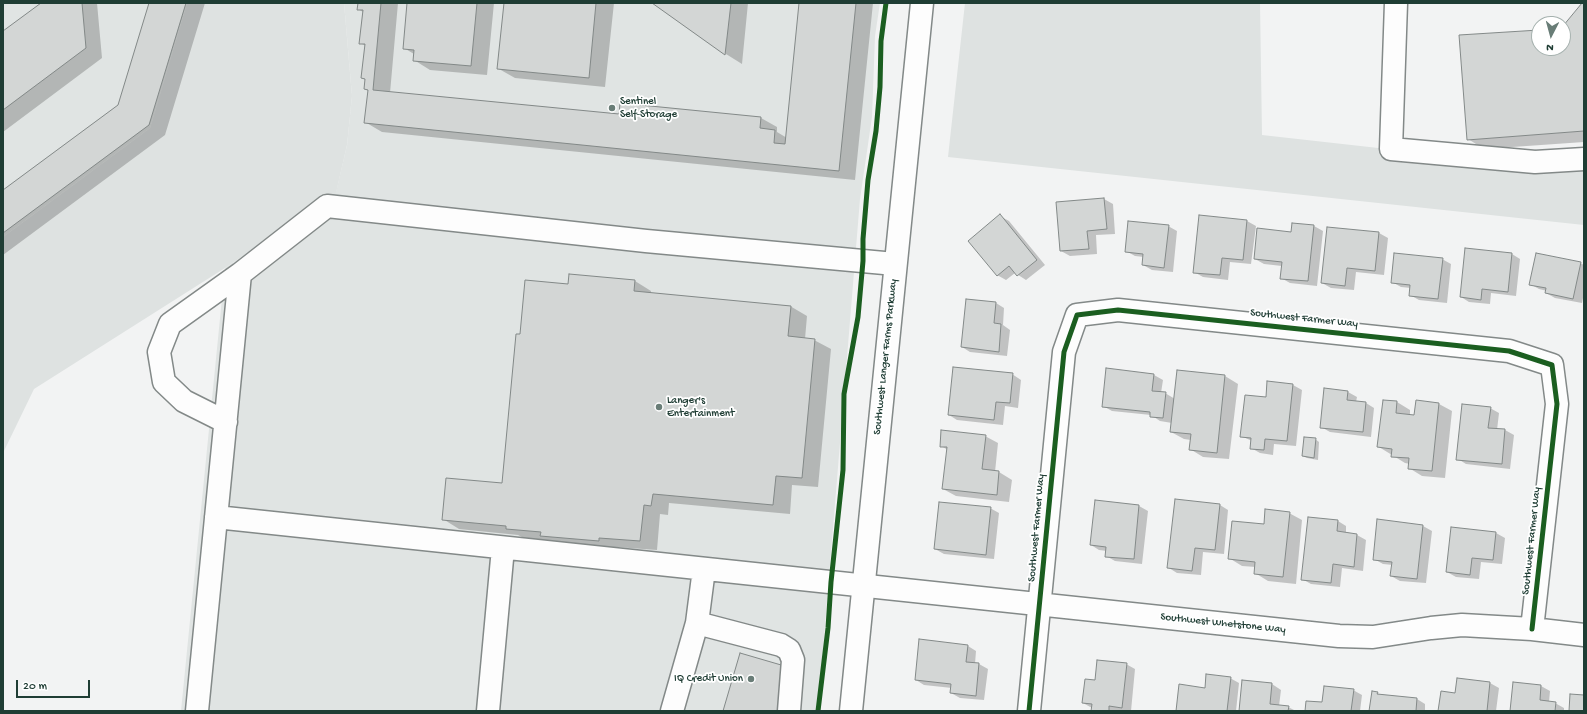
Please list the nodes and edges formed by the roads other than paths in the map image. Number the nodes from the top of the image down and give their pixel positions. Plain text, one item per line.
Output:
1 (922, 3) edge
2 (1396, 3) edge
3 (1584, 159) edge
4 (895, 264) junction
5 (240, 274) junction
6 (226, 422) junction
7 (216, 517) junction
8 (503, 548) junction
9 (704, 569) junction
10 (862, 586) junction
11 (1040, 604) junction
12 (697, 622) junction
13 (1532, 629) junction
14 (1584, 635) edge
15 (197, 711) edge
16 (488, 711) edge
17 (672, 711) edge
18 (789, 711) edge
19 (850, 711) edge
20 (1029, 711) edge

1 - 4 street, Southwest Langer Farms Parkway
2 - 3 street
4 - 5 street
4 - 10 street, Southwest Langer Farms Parkway
5 - 6 street
5 - 6 street
6 - 7 street
7 - 8 street, Southwest Whetstone Way
7 - 15 street
8 - 9 street, Southwest Whetstone Way
8 - 16 street
9 - 10 street, Southwest Whetstone Way
9 - 12 street
10 - 11 street, Southwest Whetstone Way
10 - 19 street, Southwest Langer Farms Parkway
11 - 13 street, Southwest Whetstone Way
11 - 13 street, Southwest Farmer Way
11 - 20 street
12 - 17 street
12 - 18 street
13 - 14 street, Southwest Whetstone Way

